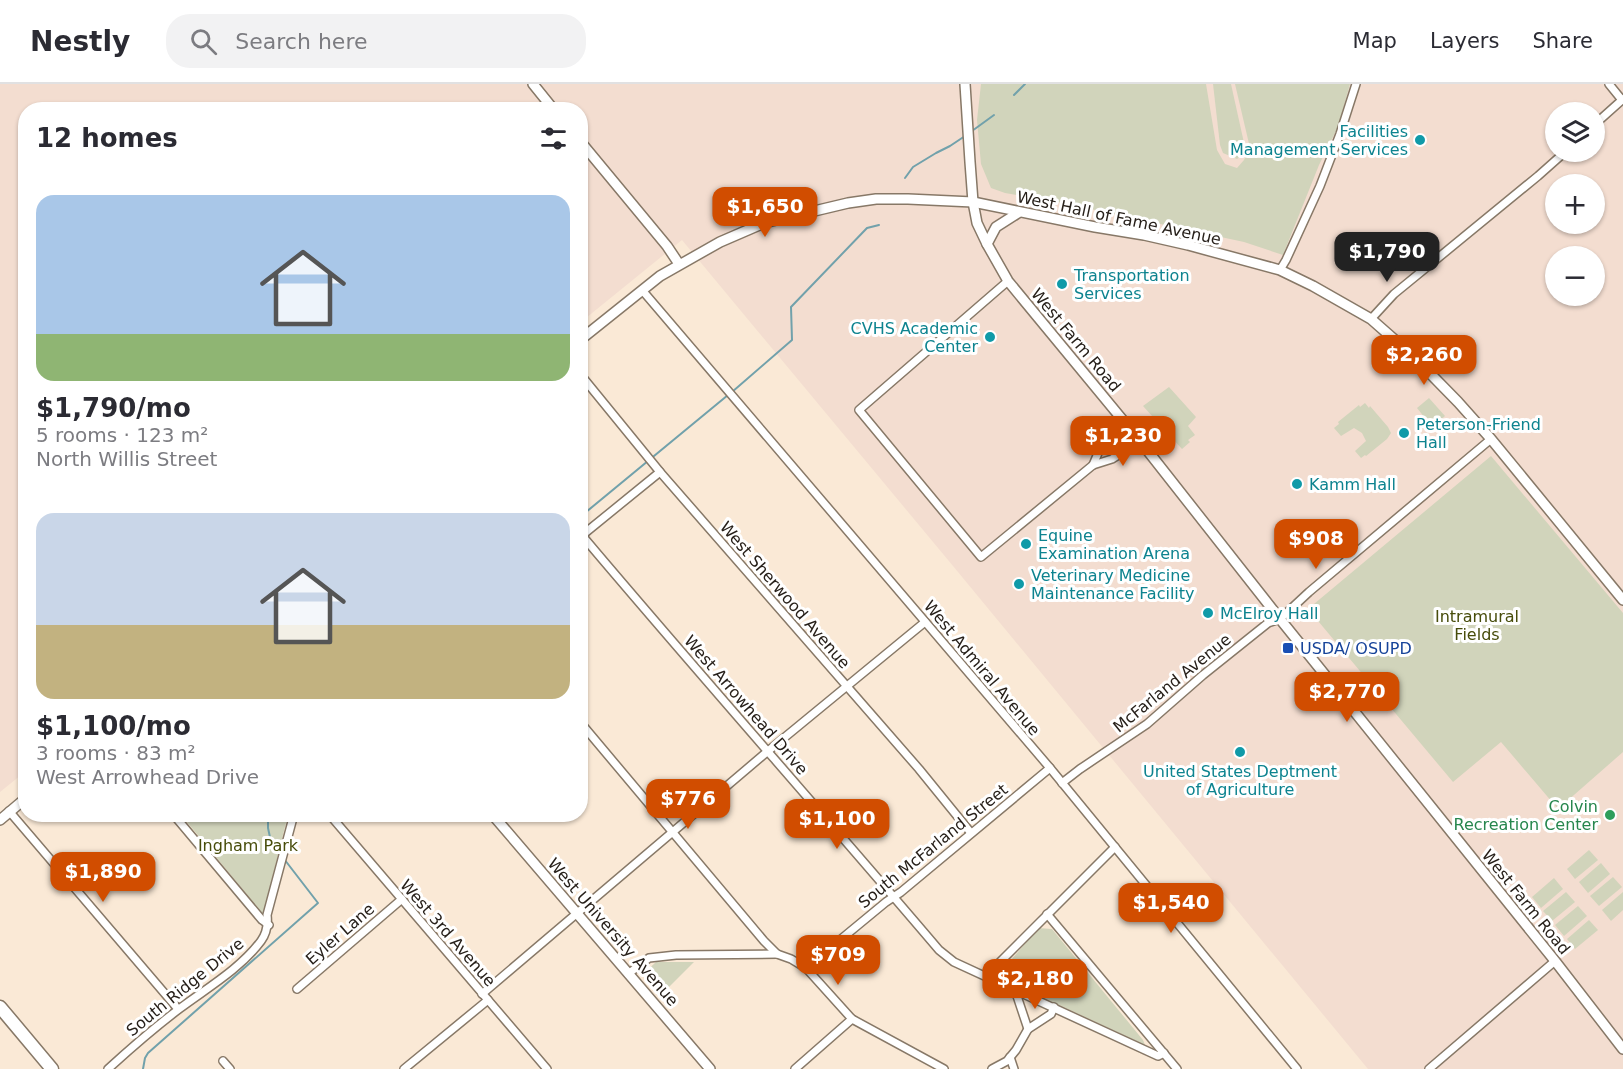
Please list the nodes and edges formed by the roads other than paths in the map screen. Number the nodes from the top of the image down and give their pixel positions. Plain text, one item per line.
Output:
1 (533, 84) edge
2 (965, 84) edge
3 (1356, 84) edge
4 (1609, 84) edge
5 (1622, 99) edge
6 (548, 102) edge
7 (1605, 115) edge
8 (588, 151) edge
9 (1554, 162) edge
10 (973, 202) junction
11 (1018, 213) junction
12 (987, 244) junction
13 (680, 264) junction
14 (1280, 270) junction
15 (1008, 281) junction
16 (642, 290) junction
17 (1371, 319) junction
18 (588, 334) edge
19 (588, 384) edge
20 (1125, 423) junction
21 (1491, 440) junction
22 (1140, 441) junction
23 (1093, 465) junction
24 (660, 472) junction
25 (588, 529) edge
26 (588, 543) edge
27 (1623, 600) edge
28 (1280, 619) junction
29 (925, 622) junction
30 (847, 687) junction
31 (588, 732) edge
32 (768, 751) junction
33 (1050, 768) junction
34 (1062, 783) junction
35 (18, 804) edge
36 (9, 811) junction
37 (0, 820) edge
38 (18, 822) edge
39 (18, 822) edge
40 (180, 822) edge
41 (292, 822) edge
42 (335, 822) edge
43 (499, 822) edge
44 (673, 831) junction
45 (971, 833) junction
46 (1116, 847) junction
47 (893, 897) junction
48 (402, 899) junction
49 (577, 914) junction
50 (1047, 914) junction
51 (268, 925) junction
52 (777, 954) junction
53 (1555, 961) junction
54 (807, 968) junction
55 (628, 974) junction
56 (988, 977) junction
57 (297, 989) dead end
58 (1019, 991) junction
59 (485, 997) junction
60 (0, 1007) edge
61 (1054, 1007) junction
62 (178, 1009) junction
63 (852, 1019) junction
64 (1028, 1029) junction
65 (1623, 1049) edge
66 (1164, 1053) junction
67 (1010, 1057) junction
68 (223, 1061) dead end
69 (52, 1069) edge
70 (108, 1069) edge
71 (230, 1069) edge
72 (404, 1069) edge
73 (547, 1069) edge
74 (710, 1069) edge
75 (795, 1069) edge
76 (944, 1069) edge
77 (992, 1069) edge
78 (1014, 1069) edge
79 (1177, 1069) edge
80 (1297, 1069) edge
81 (1429, 1069) edge

1 - 6 street
2 - 10 street, West Farm Road
3 - 14 street
4 - 5 street
5 - 7 street
8 - 13 street
9 - 17 street
10 - 11 street, West Hall of Fame Avenue
10 - 12 street, West Farm Road
10 - 13 street, West Hall of Fame Avenue
11 - 12 street
11 - 14 street, West Hall of Fame Avenue
12 - 15 street, West Farm Road
13 - 16 street, West Hall of Fame Avenue
14 - 17 street, West Hall of Fame Avenue
15 - 20 street, West Farm Road
15 - 23 street
16 - 18 street, West Hall of Fame Avenue
16 - 29 street, West Admiral Avenue
17 - 21 street, West Hall of Fame Avenue
19 - 24 street, West Sherwood Avenue
20 - 22 street, West Farm Road
20 - 23 street
21 - 27 street, West Hall of Fame Avenue
21 - 28 street, McFarland Avenue
22 - 23 street
22 - 28 street, West Farm Road
24 - 25 street
24 - 30 street, West Sherwood Avenue
26 - 32 street, West Arrowhead Drive
28 - 34 street, McFarland Avenue
28 - 53 street, West Farm Road
29 - 30 street
29 - 33 street, West Admiral Avenue
30 - 32 street
30 - 45 street, West Sherwood Avenue
31 - 44 street
32 - 44 street
32 - 47 street, West Arrowhead Drive
33 - 34 street, West Admiral Avenue
33 - 45 street, South McFarland Street
34 - 46 street, West Admiral Avenue
35 - 36 street
36 - 37 street
36 - 39 street
38 - 62 street
40 - 51 street
41 - 51 street, South Ridge Drive
42 - 48 street, West 3rd Avenue
43 - 49 street, West University Avenue
44 - 49 street
44 - 52 street
45 - 47 street, South McFarland Street
46 - 50 street
46 - 80 street, West Admiral Avenue
47 - 54 street, South McFarland Street
47 - 56 street, West Arrowhead Drive
48 - 57 street, Eyler Lane
48 - 59 street, West 3rd Avenue
49 - 55 street, West University Avenue
49 - 59 street
50 - 56 street
50 - 66 street
51 - 62 street, South Ridge Drive
52 - 54 street
52 - 55 street
53 - 65 street, West Farm Road
53 - 81 street
54 - 63 street
55 - 74 street, West University Avenue
56 - 58 street, West Arrowhead Drive
58 - 61 street, West Arrowhead Drive
58 - 64 street
59 - 72 street
59 - 73 street, West 3rd Avenue
60 - 69 highway
61 - 64 street
61 - 66 street, West Arrowhead Drive
62 - 70 street, South Ridge Drive
63 - 75 street
63 - 76 street
64 - 67 street
66 - 79 street
67 - 77 street
67 - 78 street
68 - 71 street

